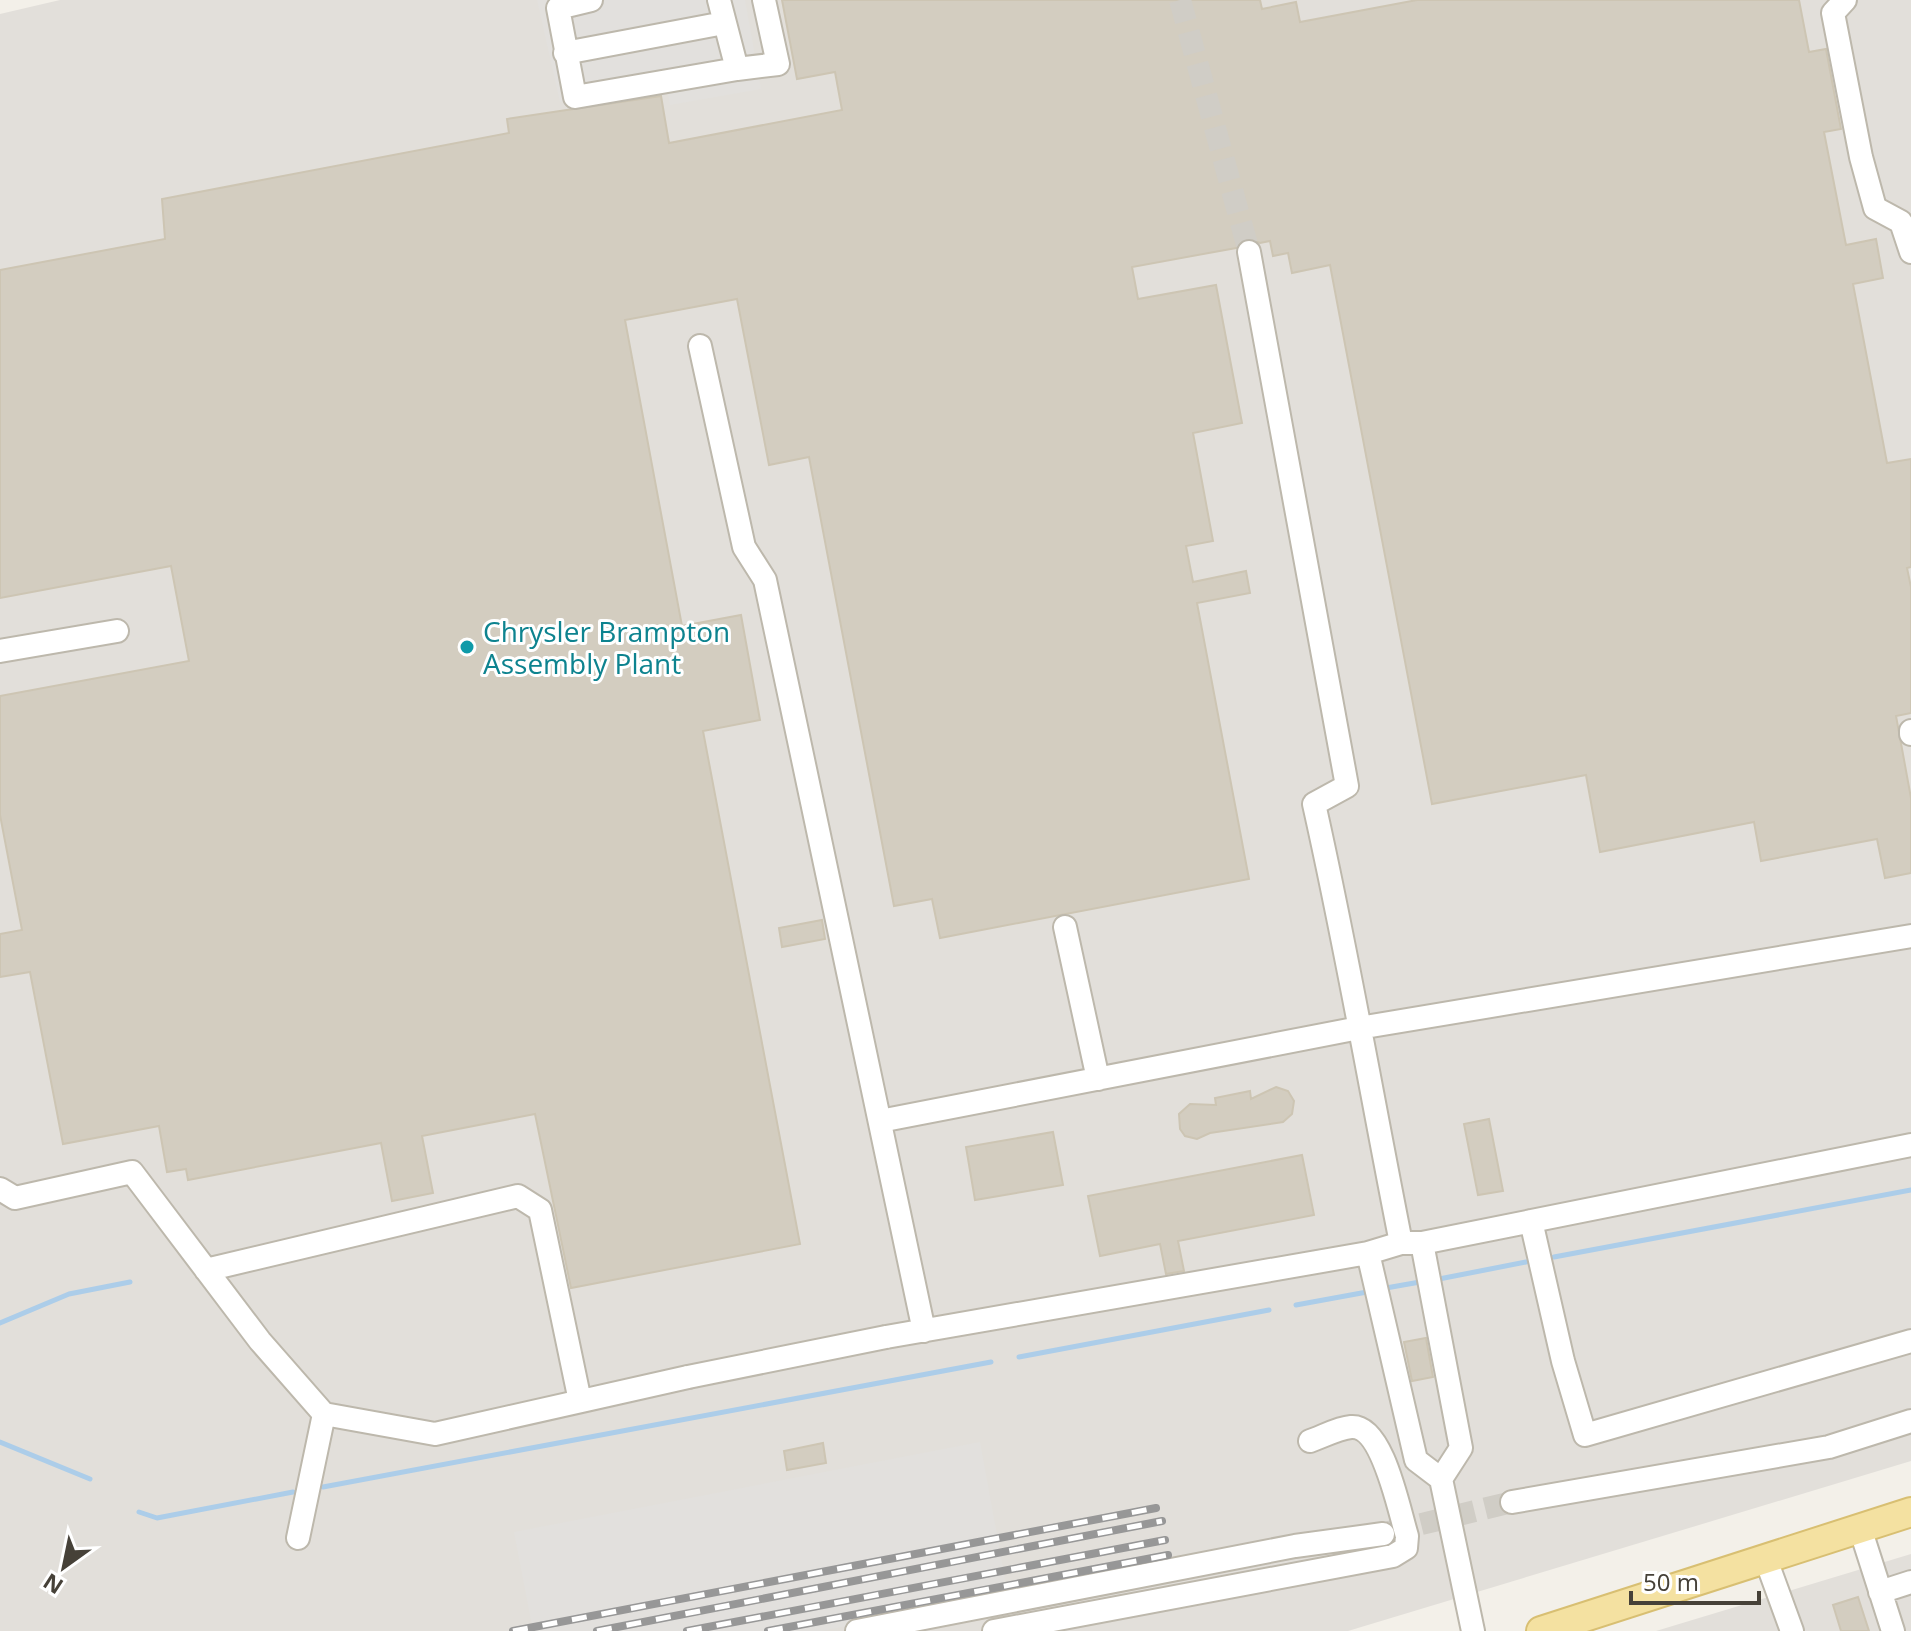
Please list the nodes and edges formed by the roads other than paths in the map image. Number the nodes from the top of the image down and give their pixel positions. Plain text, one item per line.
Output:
1 (591, 0) edge
2 (719, 0) edge
3 (764, 0) edge
4 (1845, 0) edge
5 (724, 23) junction
6 (565, 53) junction
7 (737, 69) junction
8 (1249, 252) tunnel mouth
9 (1911, 252) edge
10 (700, 346) dead end
11 (117, 631) dead end
12 (0, 651) edge
13 (1065, 927) dead end
14 (1911, 936) edge
15 (1359, 1028) junction
16 (1098, 1079) junction
17 (880, 1121) junction
18 (1911, 1145) edge
19 (0, 1189) edge
20 (1531, 1221) junction
21 (1412, 1243) junction
22 (1368, 1253) junction
23 (206, 1270) junction
24 (924, 1331) junction
25 (1911, 1341) edge
26 (580, 1401) junction
27 (324, 1414) junction
28 (1911, 1421) edge
29 (1310, 1441) dead end
30 (1441, 1479) junction
31 (1512, 1502) tunnel mouth
32 (1911, 1512) edge
33 (1860, 1528) junction
34 (1383, 1534) tunnel mouth
35 (298, 1538) dead end
36 (1765, 1557) junction
37 (1911, 1582) edge
38 (1880, 1592) junction
39 (857, 1631) edge
40 (994, 1631) edge
41 (1473, 1631) edge
42 (1541, 1631) edge
43 (1792, 1631) edge
44 (1893, 1631) edge

1 - 6 lane
2 - 5 lane
3 - 7 lane
4 - 9 lane
5 - 6 lane
5 - 7 lane
6 - 7 lane
8 - 15 lane
10 - 17 lane
11 - 12 lane
13 - 16 lane
14 - 15 lane
15 - 16 lane
15 - 21 lane
16 - 17 lane
17 - 24 lane
18 - 20 lane
19 - 23 lane
20 - 21 lane
20 - 25 lane
21 - 22 lane
21 - 30 lane
22 - 24 lane
22 - 30 lane
23 - 26 lane
23 - 27 lane
24 - 26 lane, bridge
26 - 27 lane
27 - 35 lane
28 - 31 lane
29 - 40 lane
30 - 41 lane
32 - 33 main road
33 - 36 main road
33 - 38 lane
34 - 39 lane
36 - 42 main road
36 - 43 lane
37 - 38 lane
38 - 44 lane

